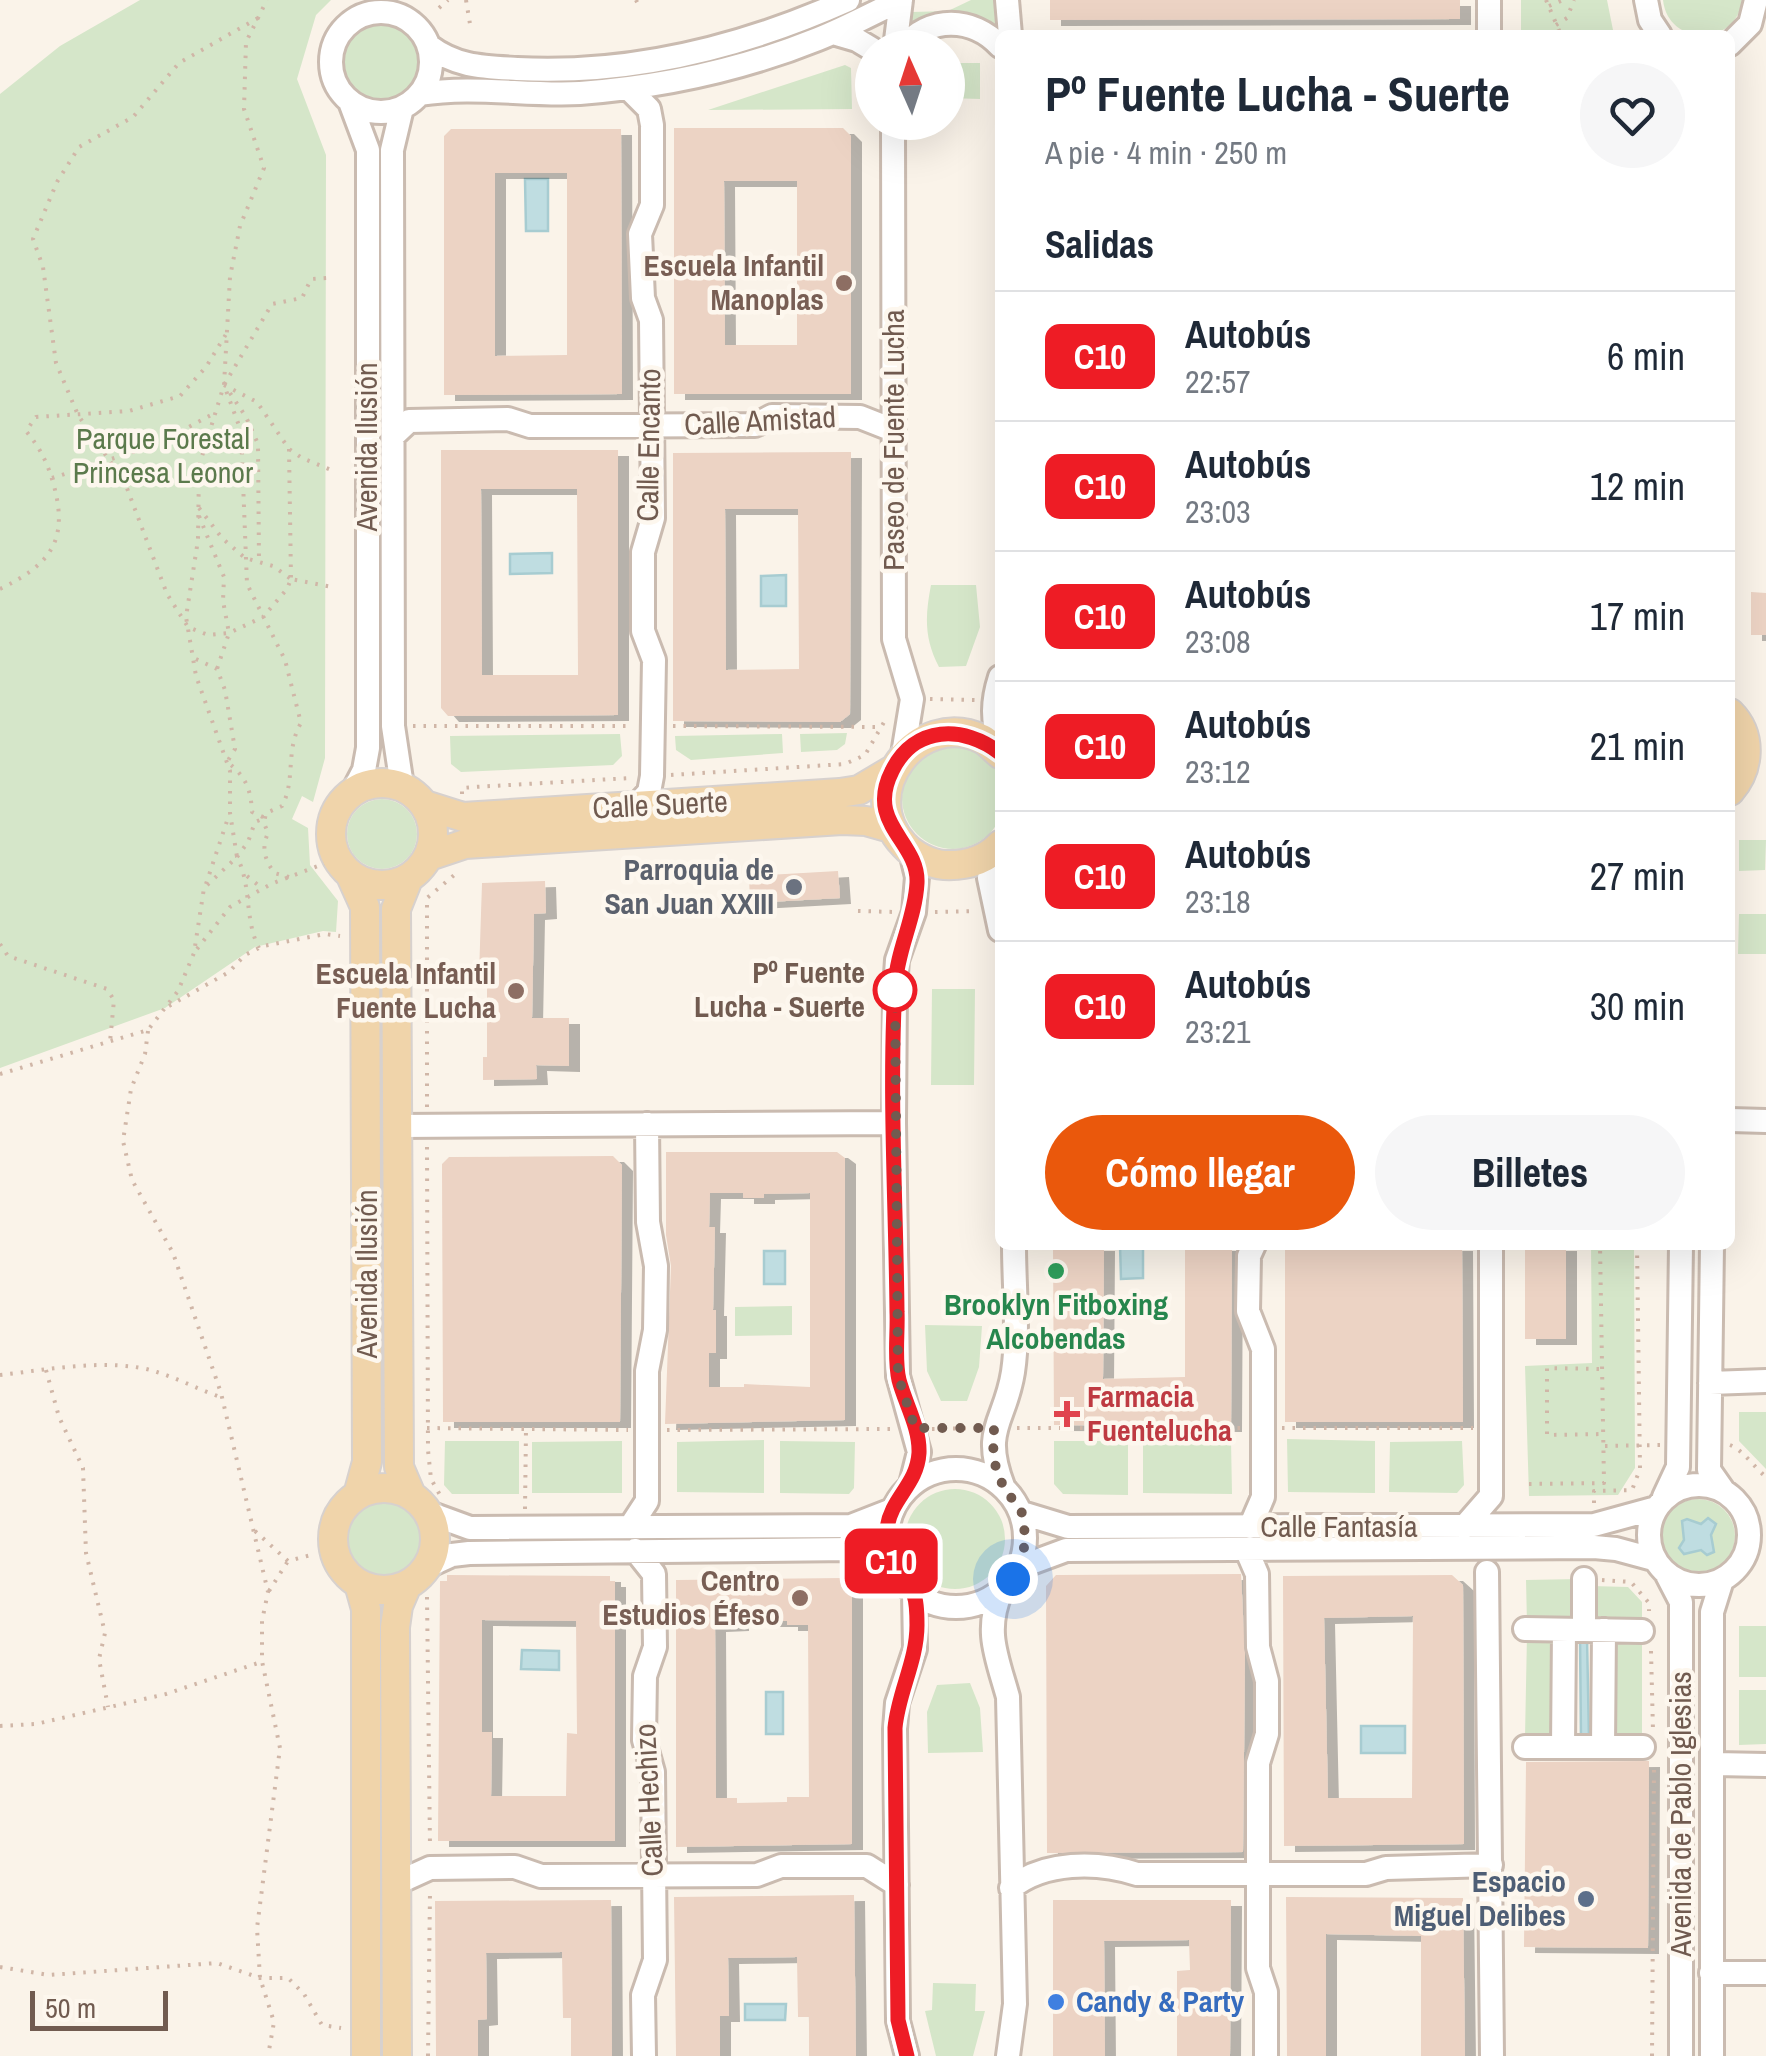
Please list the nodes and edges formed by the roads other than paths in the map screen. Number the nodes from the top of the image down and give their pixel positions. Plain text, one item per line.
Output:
1 (848, 0) edge
2 (900, 0) edge
3 (1007, 0) edge
4 (1489, 0) edge
5 (1646, 0) edge
6 (1756, 0) edge
7 (897, 30) edge
8 (926, 30) edge
9 (1010, 30) edge
10 (1489, 30) edge
11 (1657, 30) edge
12 (833, 33) junction
13 (855, 39) edge
14 (1735, 39) edge
15 (995, 42) edge
16 (429, 46) junction
17 (629, 89) junction
18 (411, 101) junction
19 (350, 102) junction
20 (893, 140) edge
21 (651, 425) junction
22 (893, 430) junction
23 (394, 436) junction
24 (1745, 720) edge
25 (995, 750) edge
26 (897, 763) junction
27 (1746, 774) edge
28 (402, 786) junction
29 (353, 792) junction
30 (425, 804) junction
31 (636, 806) junction
32 (891, 828) junction
33 (464, 831) junction
34 (995, 850) edge
35 (911, 852) junction
36 (429, 856) junction
37 (995, 859) edge
38 (344, 867) junction
39 (408, 879) junction
40 (995, 904) edge
41 (1735, 1120) edge
42 (1766, 1121) edge
43 (894, 1123) junction
44 (647, 1124) junction
45 (399, 1126) junction
46 (1014, 1250) edge
47 (1252, 1250) edge
48 (1491, 1250) edge
49 (1680, 1250) edge
50 (1712, 1250) edge
51 (1766, 1380) edge
52 (1710, 1383) junction
53 (912, 1484) junction
54 (1003, 1486) junction
55 (358, 1495) junction
56 (1729, 1495) junction
57 (1491, 1496) junction
58 (428, 1503) junction
59 (1660, 1503) junction
60 (892, 1510) junction
61 (1022, 1513) junction
62 (1766, 1518) edge
63 (1520, 1537) junction
64 (1464, 1538) junction
65 (633, 1539) junction
66 (1249, 1539) junction
67 (1755, 1555) edge
68 (892, 1566) junction
69 (1020, 1566) junction
70 (1660, 1566) junction
71 (1487, 1572) junction
72 (1584, 1578) dead end
73 (420, 1580) junction
74 (1722, 1580) junction
75 (359, 1584) junction
76 (1002, 1592) junction
77 (914, 1593) junction
78 (1525, 1629) dead end
79 (1584, 1630) junction
80 (1642, 1631) dead end
81 (1524, 1747) dead end
82 (1563, 1747) junction
83 (1603, 1747) junction
84 (1643, 1747) dead end
85 (1714, 1764) junction
86 (1766, 1764) edge
87 (1491, 1866) junction
88 (653, 1875) junction
89 (1258, 1875) junction
90 (397, 1883) junction
91 (897, 1885) junction
92 (1010, 1888) junction
93 (1711, 1973) junction
94 (1766, 1973) edge
95 (366, 2056) edge
96 (396, 2056) edge
97 (644, 2056) edge
98 (907, 2056) edge
99 (1008, 2056) edge
100 (1266, 2056) edge
101 (1492, 2056) edge
102 (1681, 2056) edge
103 (1712, 2056) edge

1 - 16 street
2 - 7 street
2 - 12 street
3 - 9 street
4 - 10 street
5 - 11 street
6 - 14 street
8 - 15 street
12 - 13 street
12 - 17 street
16 - 18 street
16 - 19 street
17 - 18 street
17 - 21 street, Calle Encanto
18 - 19 street
18 - 23 street, Avenida Ilusión
19 - 29 street, Avenida Ilusión
20 - 22 street, Paseo de Fuente Lucha
21 - 22 street, Calle Amistad
21 - 23 street, Calle Amistad
21 - 31 street, Calle Encanto
22 - 26 street, Paseo de Fuente Lucha
23 - 28 street, Avenida Ilusión
24 - 27 main road
25 - 26 main road, Calle Suerte
26 - 31 main road, Calle Suerte
26 - 32 main road
28 - 29 main road
28 - 30 main road
29 - 38 main road
30 - 33 main road, Calle Suerte
30 - 36 main road
31 - 33 main road, Calle Suerte
32 - 33 main road, Calle Suerte
32 - 35 main road
33 - 36 main road, Calle Suerte
34 - 35 main road
35 - 43 street
36 - 39 main road
37 - 40 street
38 - 39 main road
38 - 55 main road, Avenida Ilusión
39 - 45 main road, Avenida Ilusión
41 - 42 street
43 - 44 street
43 - 53 street
44 - 45 street
44 - 65 street
45 - 58 main road, Avenida Ilusión
46 - 54 street
47 - 66 street
48 - 57 street
49 - 59 street
50 - 52 street
51 - 52 street
52 - 56 street
53 - 54 street
53 - 60 street
54 - 61 street
55 - 58 main road
55 - 75 main road
56 - 59 street
56 - 62 street
56 - 67 street
57 - 63 street
57 - 64 street
58 - 65 street
58 - 73 main road
59 - 63 street, Calle Fantasía
59 - 70 street
60 - 65 street
60 - 68 street
61 - 66 street, Calle Fantasía
61 - 69 street
63 - 64 street, Calle Fantasía
63 - 70 street, Calle Fantasía
63 - 71 street
64 - 66 street, Calle Fantasía
64 - 71 street
65 - 68 street
65 - 73 street
65 - 88 street, Calle Hechizo
66 - 69 street, Calle Fantasía
66 - 89 street
67 - 74 street
68 - 77 street
69 - 76 street
70 - 74 street
70 - 102 street, Avenida de Pablo Iglesias
71 - 87 street
72 - 79 street
73 - 75 main road
73 - 90 main road
74 - 85 street, Avenida de Pablo Iglesias
75 - 95 main road
76 - 77 street
76 - 92 street
77 - 91 street
78 - 79 street
79 - 80 street
79 - 82 street
79 - 83 street
81 - 82 street
82 - 83 street
83 - 84 street
85 - 86 street
85 - 93 street, Avenida de Pablo Iglesias
87 - 89 street
87 - 101 street
88 - 90 street
88 - 91 street
88 - 97 street, Calle Hechizo
89 - 92 street
89 - 100 street
90 - 96 main road
91 - 98 street
92 - 99 street
93 - 94 street
93 - 103 street, Avenida de Pablo Iglesias

